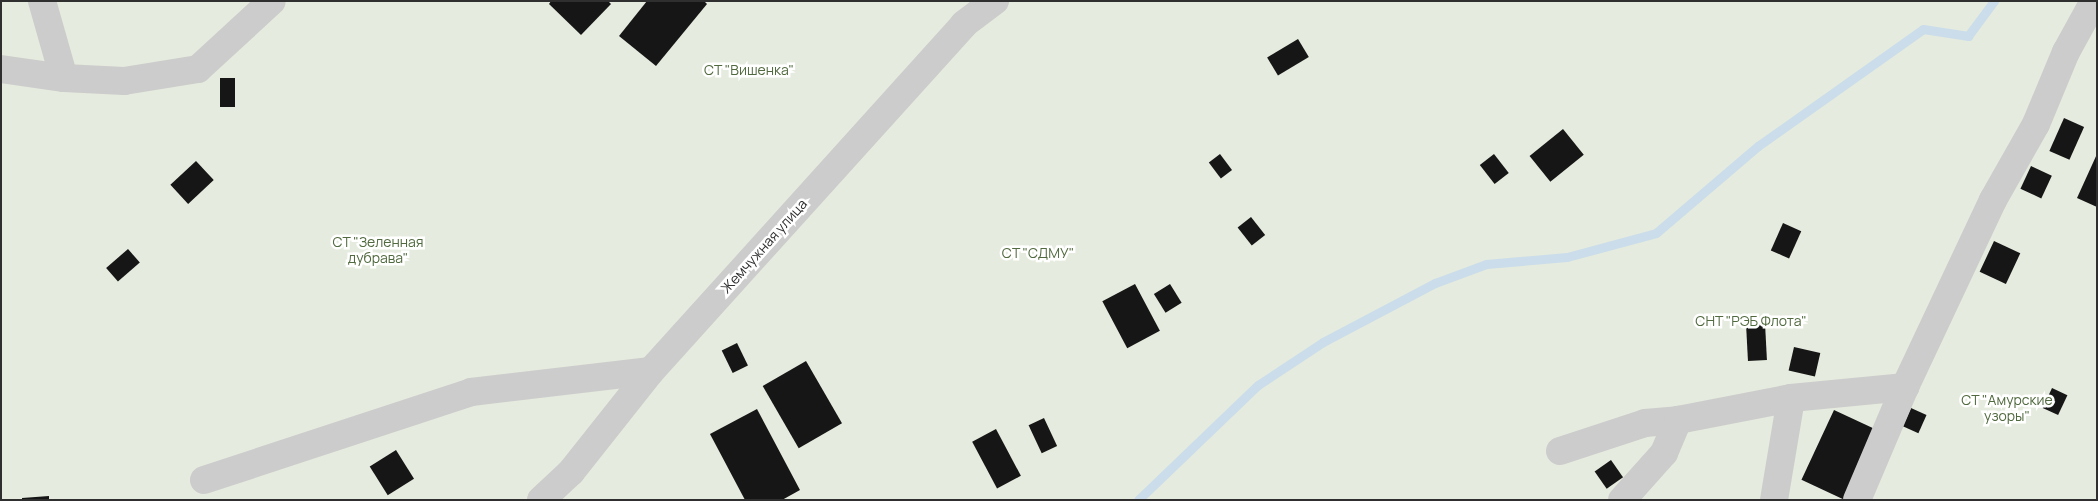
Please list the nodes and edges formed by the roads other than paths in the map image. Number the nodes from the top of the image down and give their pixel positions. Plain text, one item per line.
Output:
1 (42, 1) edge
2 (272, 1) edge
3 (995, 1) edge
4 (2094, 1) edge
5 (1, 69) edge
6 (64, 78) junction
7 (651, 371) junction
8 (1905, 387) junction
9 (1791, 398) junction
10 (1678, 420) junction
11 (1560, 450) dead end
12 (204, 480) dead end
13 (541, 500) edge
14 (1622, 500) edge
15 (1774, 500) edge
16 (1857, 500) edge

1 - 6 street
2 - 6 street
3 - 7 street, Жемчужная улица
4 - 8 street
5 - 6 street
7 - 12 street
7 - 13 street, Жемчужная улица
8 - 9 street
8 - 16 street
9 - 10 street
9 - 15 street
10 - 11 street
10 - 14 street

